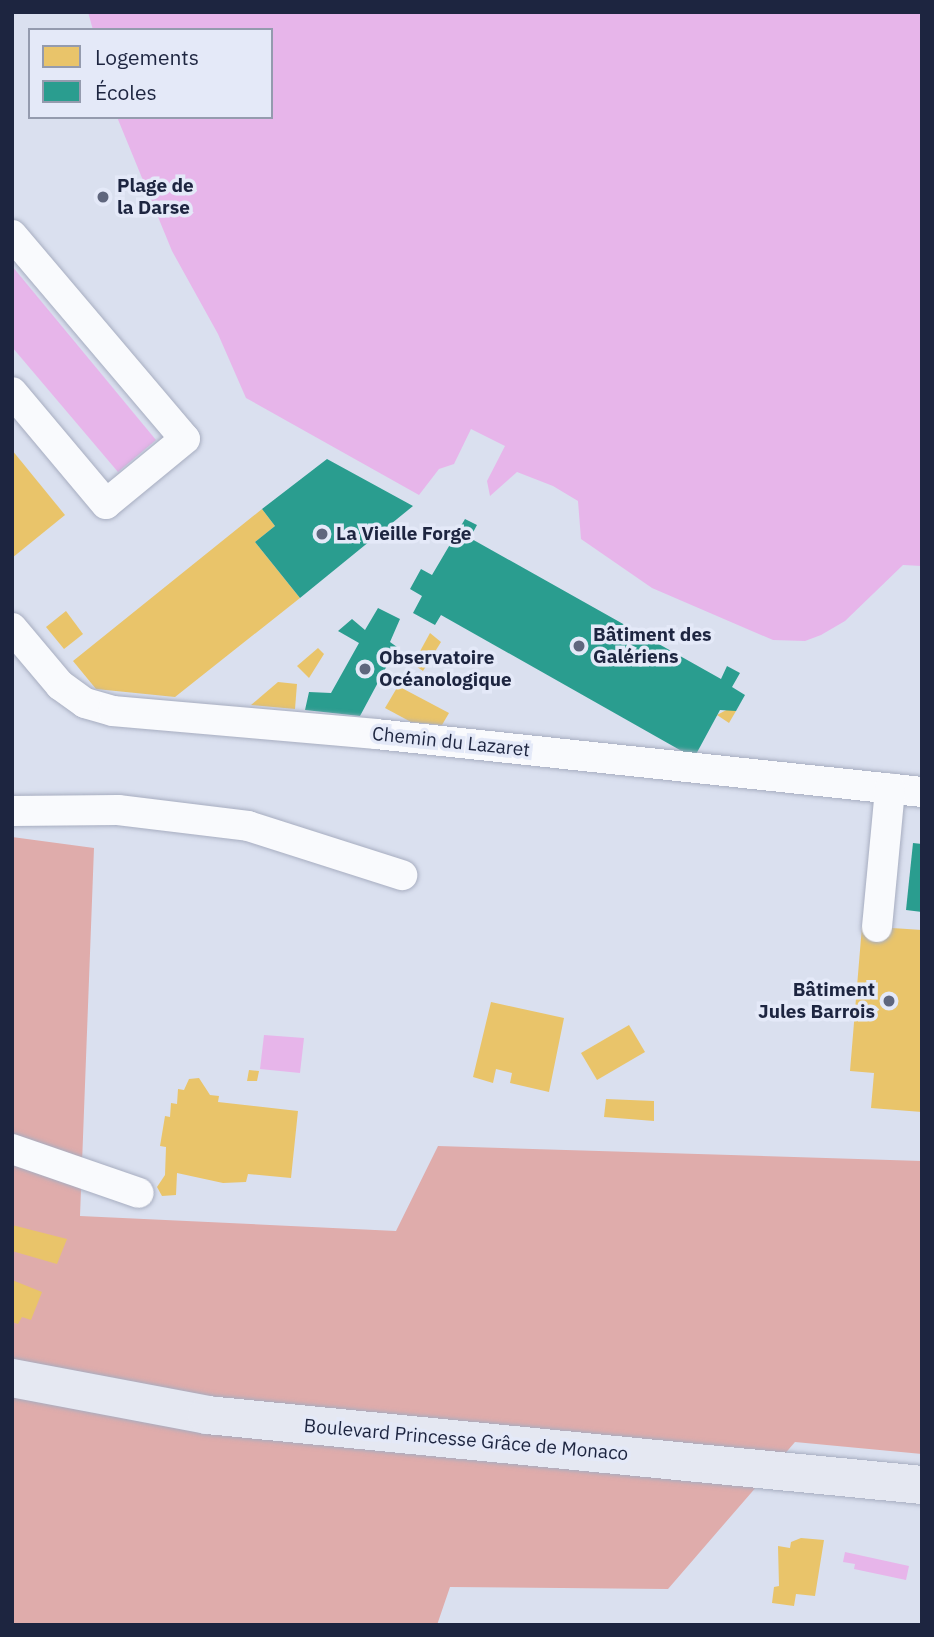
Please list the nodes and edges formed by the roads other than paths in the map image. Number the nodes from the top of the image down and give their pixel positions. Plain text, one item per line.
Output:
1 (12, 235) edge
2 (12, 392) edge
3 (12, 628) edge
4 (890, 789) junction
5 (922, 792) edge
6 (12, 811) edge
7 (402, 875) dead end
8 (877, 927) dead end
9 (12, 1149) edge
10 (139, 1194) dead end
11 (12, 1378) edge
12 (922, 1485) edge

1 - 2 street
3 - 4 street, Chemin du Lazaret
4 - 5 street, Chemin du Lazaret
4 - 8 street
6 - 7 street
9 - 10 street
11 - 12 main road, Boulevard Princesse Grâce de Monaco

